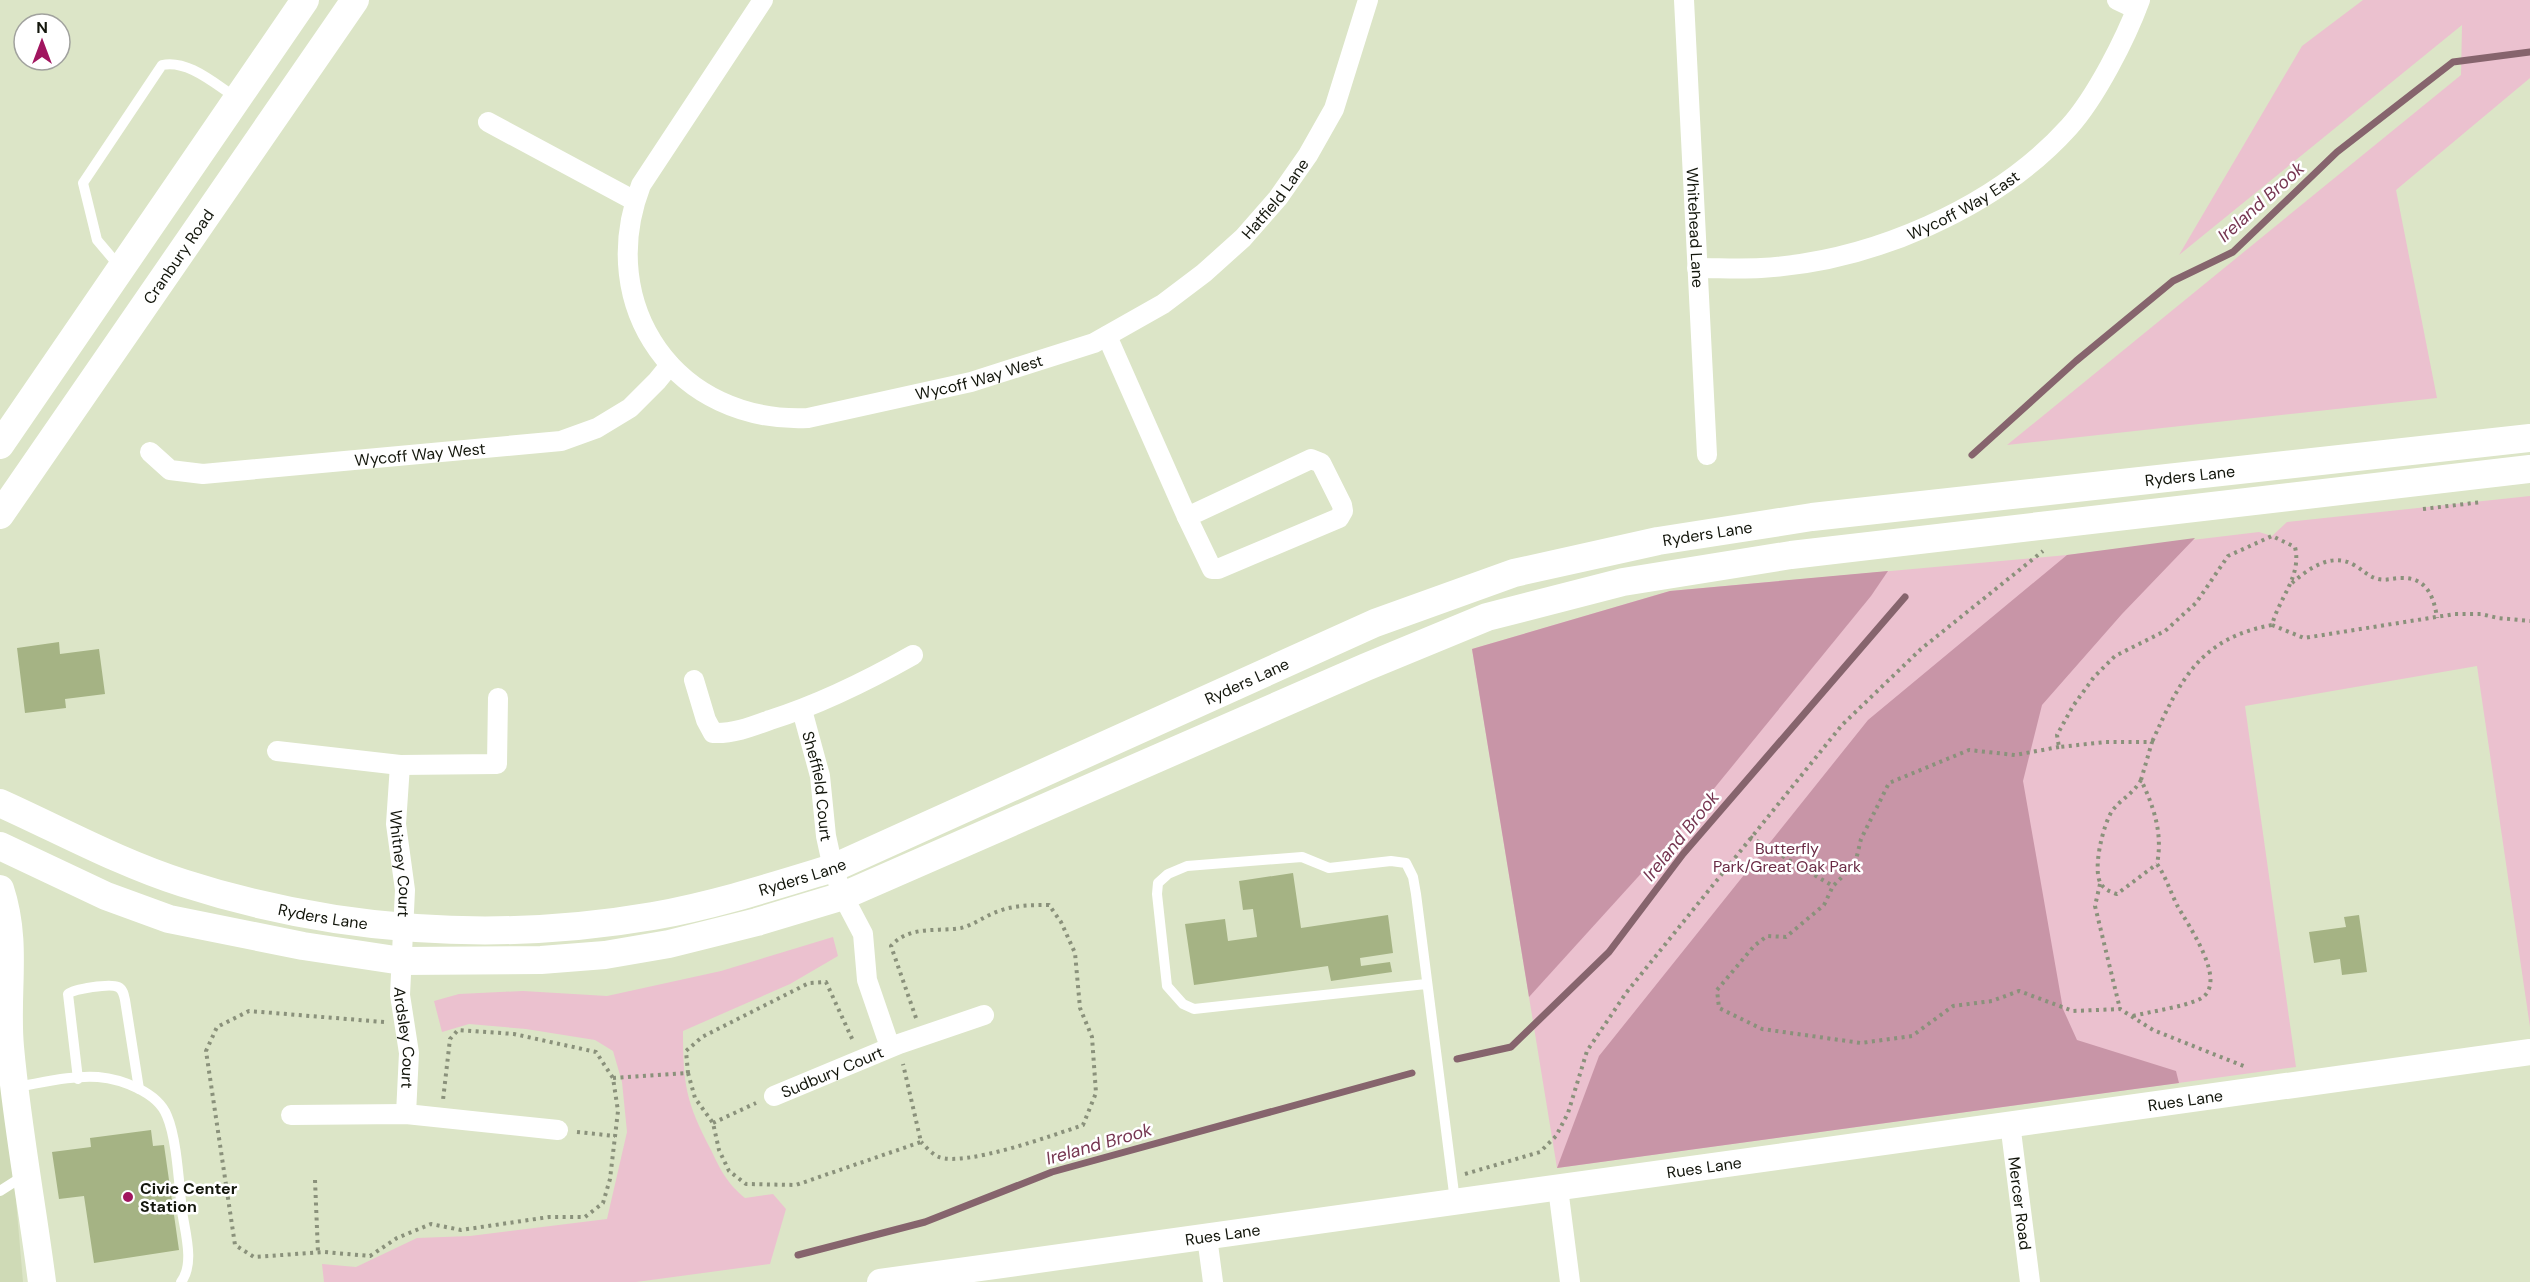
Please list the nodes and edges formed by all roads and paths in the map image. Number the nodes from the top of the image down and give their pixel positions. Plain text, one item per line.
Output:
1 (305, 0) edge
2 (355, 0) edge
3 (763, 0) edge
4 (1368, 0) edge
5 (1684, 0) edge
6 (2117, 0) edge
7 (2138, 5) edge
8 (238, 99) junction
9 (488, 122) dead end
10 (635, 201) junction
11 (121, 268) junction
12 (1697, 268) junction
13 (1107, 336) junction
14 (670, 365) junction
15 (2530, 438) edge
16 (0, 445) edge
17 (150, 452) dead end
18 (1707, 455) dead end
19 (2530, 469) edge
20 (0, 515) edge
21 (1187, 517) junction
22 (2046, 549) dead end
23 (2291, 583) junction
24 (2436, 618) junction
25 (2530, 621) edge
26 (2272, 625) junction
27 (913, 656) dead end
28 (694, 680) dead end
29 (498, 698) dead end
30 (802, 710) junction
31 (2152, 742) junction
32 (2059, 747) junction
33 (277, 751) dead end
34 (400, 765) junction
35 (2141, 780) junction
36 (0, 803) edge
37 (1750, 837) junction
38 (0, 846) edge
39 (2157, 864) junction
40 (833, 868) junction
41 (2100, 884) junction
42 (1833, 886) junction
43 (0, 889) edge
44 (843, 896) junction
45 (404, 929) junction
46 (402, 961) junction
47 (1426, 984) junction
48 (2120, 1010) junction
49 (984, 1015) dead end
50 (2133, 1017) junction
51 (922, 1036) junction
52 (895, 1046) junction
53 (2530, 1052) edge
54 (861, 1059) junction
55 (688, 1072) junction
56 (613, 1078) dead end
57 (78, 1079) junction
58 (16, 1087) junction
59 (2265, 1088) junction
60 (139, 1089) junction
61 (774, 1096) joint
62 (406, 1114) junction
63 (291, 1115) dead end
64 (713, 1123) junction
65 (2010, 1123) junction
66 (558, 1130) joint
67 (615, 1136) dead end
68 (921, 1142) junction
69 (1473, 1172) dead end
70 (27, 1173) junction
71 (315, 1180) dead end
72 (1558, 1188) junction
73 (0, 1191) edge
74 (1455, 1201) junction
75 (1208, 1237) junction
76 (318, 1253) dead end
77 (42, 1282) edge
78 (181, 1282) edge
79 (880, 1282) edge
80 (1213, 1282) edge
81 (1570, 1282) edge
82 (2030, 1282) edge

1 - 8 main road
2 - 20 main road, Cranbury Road
3 - 10 street, Wycoff Way West
4 - 13 street, Hatfield Lane
5 - 12 street, Whitehead Lane
6 - 7 street
7 - 12 street, Wycoff Way East
8 - 11 main road
8 - 11 lane
9 - 10 street
10 - 14 street, Wycoff Way West
11 - 16 main road
12 - 18 street, Whitehead Lane
13 - 14 street, Wycoff Way West
13 - 21 street
14 - 17 street, Wycoff Way West
15 - 40 main road, Ryders Lane
19 - 44 main road, Ryders Lane
21 - 21 street
22 - 37 path
23 - 24 path
23 - 26 path
23 - 32 path
24 - 25 path
24 - 26 path
26 - 31 path
27 - 30 street, Sheffield Court
28 - 30 street, Sheffield Court
29 - 34 street
30 - 40 street, Sheffield Court
31 - 32 path
31 - 35 path
32 - 42 path
33 - 34 street
34 - 45 street, Whitney Court
35 - 39 path
35 - 41 path
36 - 45 main road, Ryders Lane
37 - 42 path
37 - 69 path
38 - 46 main road, Ryders Lane
39 - 41 path
39 - 50 path
40 - 44 street, Sheffield Court
40 - 45 main road, Ryders Lane
41 - 48 path
42 - 48 path
43 - 58 main road
44 - 46 main road, Ryders Lane
44 - 52 street, Sudbury Court
45 - 46 street, Whitney Court
46 - 62 street, Ardsley Court
47 - 47 lane
47 - 74 lane
48 - 50 path
49 - 51 street, Sudbury Court
50 - 59 path
51 - 52 street, Sudbury Court
51 - 68 path
52 - 54 street, Sudbury Court
52 - 68 path
53 - 59 street, Rues Lane
54 - 55 path
54 - 61 street, Sudbury Court
55 - 56 path
55 - 64 path
57 - 58 lane
57 - 60 lane
57 - 60 lane
58 - 70 main road
59 - 65 street, Rues Lane
60 - 78 lane
61 - 64 path
62 - 63 street
62 - 66 street
64 - 68 path
65 - 72 street, Rues Lane
65 - 82 street, Mercer Road
66 - 67 path
70 - 73 lane
70 - 77 main road
71 - 76 path
72 - 74 street, Rues Lane
72 - 81 street
74 - 75 street, Rues Lane
75 - 79 street, Rues Lane
75 - 80 street

